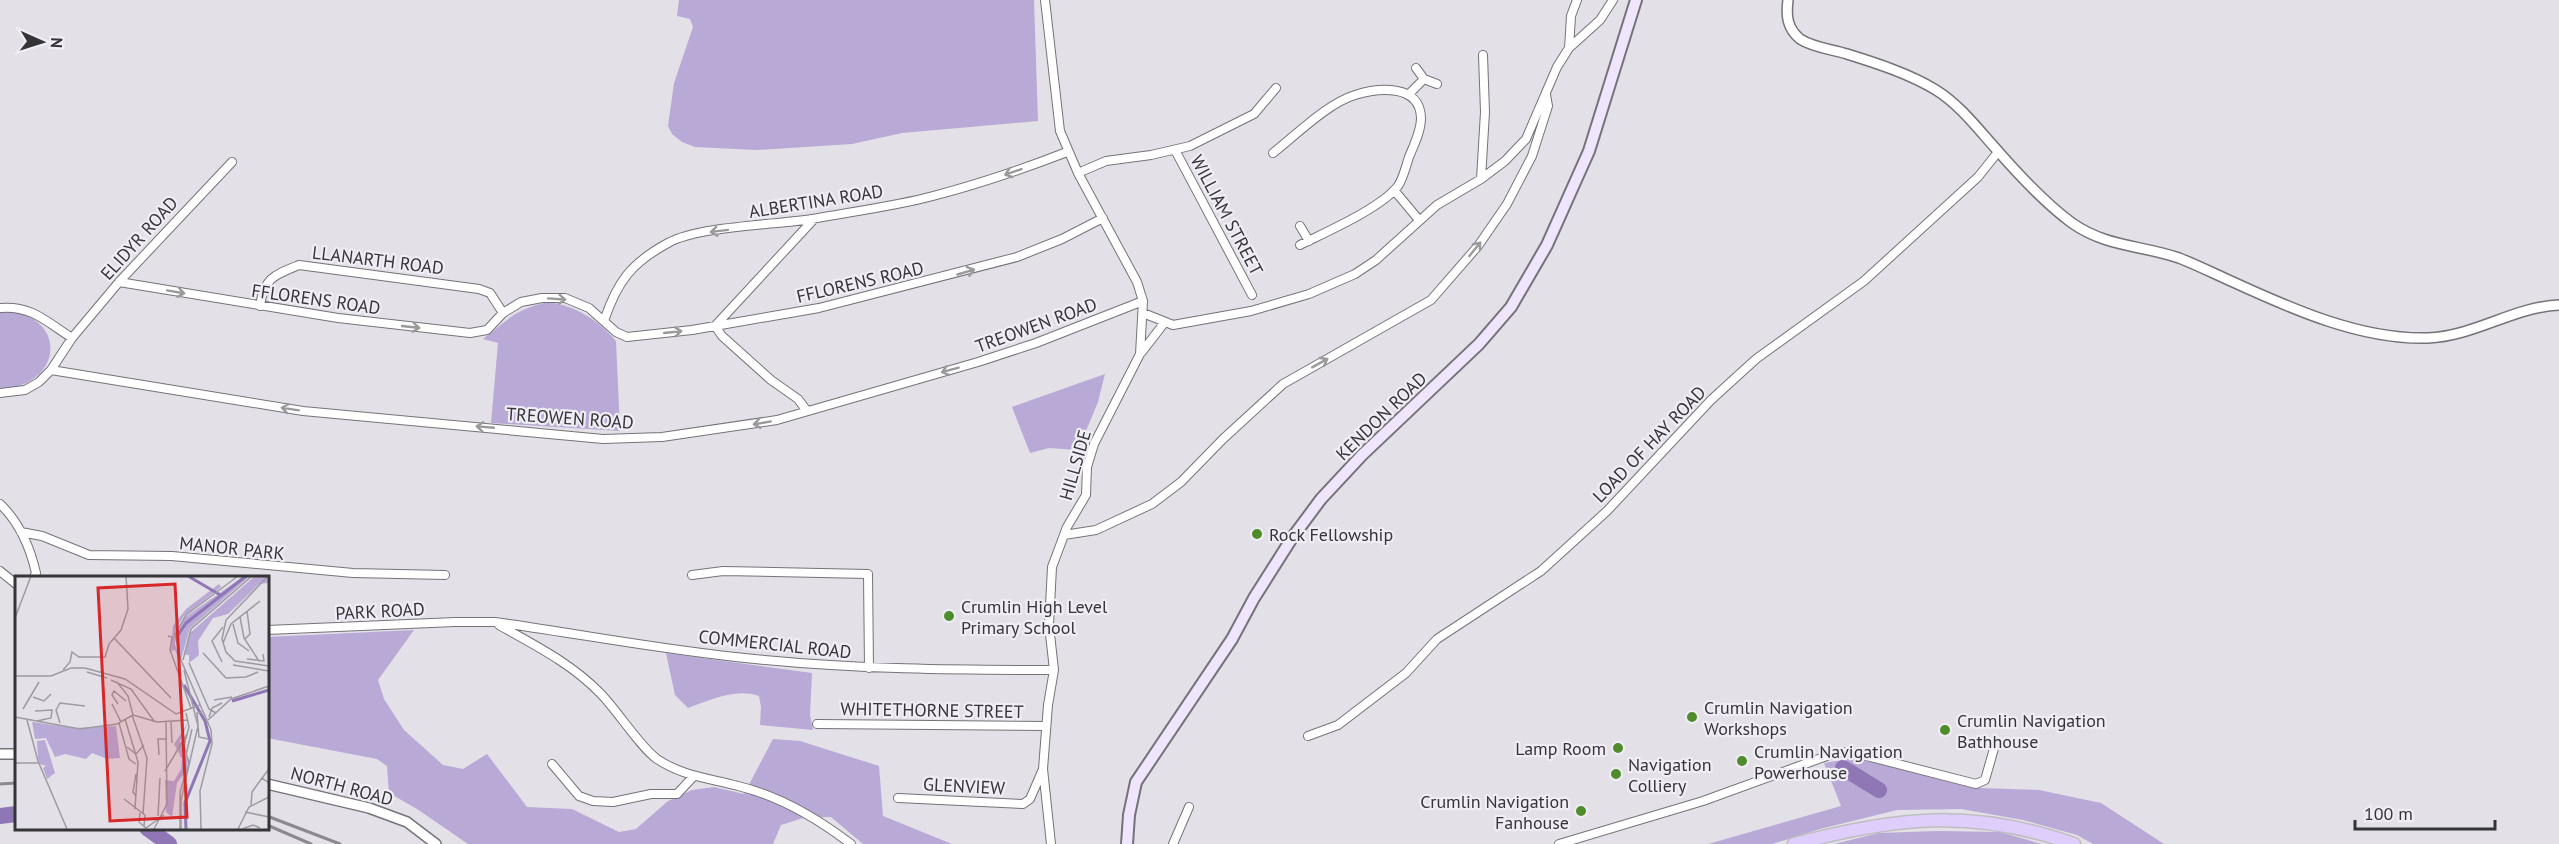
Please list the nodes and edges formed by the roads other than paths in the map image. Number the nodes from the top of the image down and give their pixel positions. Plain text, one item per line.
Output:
1 (1045, 0) edge
2 (1577, 0) edge
3 (1613, 0) edge
4 (1636, 0) edge
5 (1788, 0) edge
6 (1569, 48) junction
7 (1483, 55) dead end
8 (1416, 68) dead end
9 (1424, 79) junction
10 (1437, 84) dead end
11 (1276, 88) dead end
12 (1408, 95) junction
13 (1546, 95) junction
14 (1175, 150) junction
15 (1067, 152) junction
16 (1998, 152) junction
17 (1274, 153) dead end
18 (232, 162) dead end
19 (1078, 173) junction
20 (1481, 179) junction
21 (1394, 190) junction
22 (1103, 218) junction
23 (814, 219) junction
24 (1419, 220) junction
25 (1300, 226) dead end
26 (1309, 241) junction
27 (1300, 245) dead end
28 (119, 282) junction
29 (1252, 295) dead end
30 (1143, 301) junction
31 (2559, 305) edge
32 (260, 306) junction
33 (1, 307) edge
34 (503, 313) junction
35 (1143, 313) junction
36 (604, 321) junction
37 (1165, 322) junction
38 (716, 326) junction
39 (72, 338) junction
40 (1140, 354) junction
41 (51, 370) junction
42 (0, 393) edge
43 (807, 411) junction
44 (0, 504) edge
45 (21, 532) junction
46 (1064, 534) junction
47 (445, 575) dead end
48 (692, 575) dead end
49 (34, 576) edge
50 (495, 622) junction
51 (268, 630) edge
52 (869, 668) junction
53 (1054, 670) junction
54 (818, 724) dead end
55 (1046, 726) junction
56 (1308, 736) dead end
57 (1995, 745) dead end
58 (552, 764) dead end
59 (1043, 769) junction
60 (693, 777) junction
61 (268, 784) edge
62 (898, 798) dead end
63 (1189, 807) dead end
64 (436, 844) edge
65 (851, 844) edge
66 (1051, 844) edge
67 (1127, 844) edge
68 (1173, 844) edge
69 (1559, 844) edge
70 (1794, 844) edge
71 (2074, 844) edge

1 - 15 street
2 - 6 street
3 - 6 street
4 - 67 main road, KENDON ROAD
5 - 16 street
6 - 13 street
7 - 20 street
8 - 9 street
9 - 10 street
9 - 12 street
11 - 14 street
12 - 17 street
12 - 21 street
13 - 20 street
46 -> 13 street
14 - 19 street
14 - 29 street, WILLIAM STREET
15 - 19 street
15 -> 23 street, ALBERTINA ROAD
16 - 31 street
16 - 56 street, LOAD OF HAY ROAD
18 - 28 street, ELIDYR ROAD
19 - 22 street
20 - 24 street
21 - 24 street
21 - 26 street
22 - 30 street
38 -> 22 street, FFLORENS ROAD
23 -> 36 street, ALBERTINA ROAD
23 - 38 street
24 - 37 street
25 - 26 street
26 - 27 street
28 -> 32 street, FFLORENS ROAD
28 - 39 street, ELIDYR ROAD
30 - 35 street, HILLSIDE
30 -> 43 street, TREOWEN ROAD
32 -> 34 street, FFLORENS ROAD
32 - 34 street, LLANARTH ROAD
33 - 39 street
34 -> 36 street, FFLORENS ROAD
35 - 37 street
35 - 40 street, HILLSIDE
36 -> 38 street, FFLORENS ROAD
37 - 40 street
38 - 43 street
39 - 41 street, ELIDYR ROAD
40 - 46 street, HILLSIDE
41 - 42 street, ELIDYR ROAD
43 -> 41 street, TREOWEN ROAD
44 - 45 street
45 - 47 street, MANOR PARK
45 - 49 street
46 - 53 street, HILLSIDE
48 - 52 street
50 - 51 street, PARK ROAD
50 - 52 street, COMMERCIAL ROAD
50 - 60 street
52 - 53 street, COMMERCIAL ROAD
53 - 55 street, HILLSIDE
54 - 55 street, WHITETHORNE STREET
55 - 59 street, HILLSIDE
57 - 69 street
58 - 60 street
59 - 62 street, GLENVIEW
59 - 66 street, HILLSIDE
60 - 65 street
61 - 64 street, NORTH ROAD
63 - 68 street
70 - 71 main road

